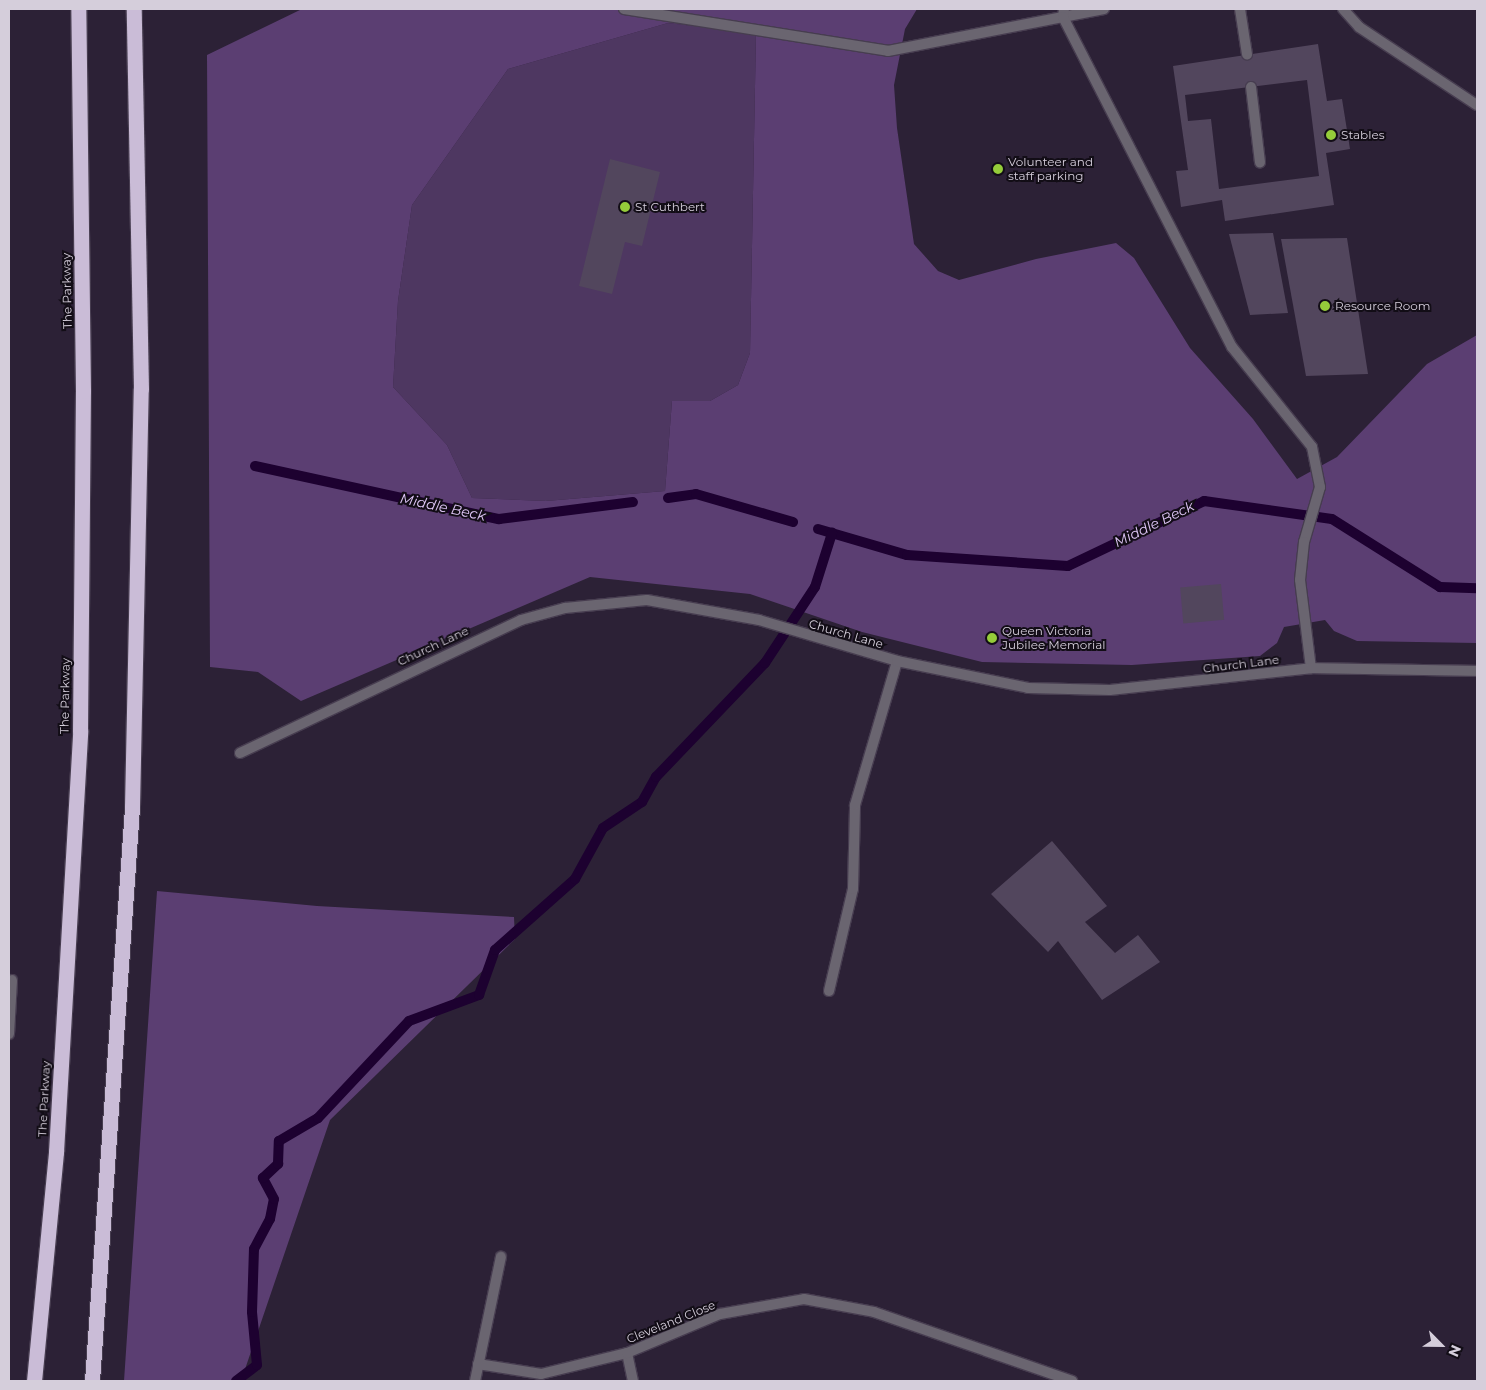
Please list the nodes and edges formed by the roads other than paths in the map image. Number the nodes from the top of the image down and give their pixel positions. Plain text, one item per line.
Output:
1 (78, 9) edge
2 (134, 9) edge
3 (624, 9) edge
4 (1104, 9) edge
5 (1240, 9) edge
6 (1343, 9) edge
7 (1063, 13) edge
8 (1247, 54) dead end
9 (1251, 86) dead end
10 (1477, 105) edge
11 (1260, 162) dead end
12 (897, 661) junction
13 (1311, 668) junction
14 (1477, 671) edge
15 (240, 752) dead end
16 (12, 980) dead end
17 (829, 991) dead end
18 (9, 1034) edge
19 (501, 1257) dead end
20 (628, 1353) junction
21 (478, 1364) junction
22 (34, 1381) edge
23 (92, 1381) edge
24 (475, 1381) edge
25 (633, 1381) edge
26 (1072, 1381) edge

1 - 22 highway, The Parkway
2 - 23 highway
3 - 7 street
4 - 7 street
5 - 8 street
6 - 10 street
7 - 13 street
9 - 11 street
12 - 13 street, Church Lane
12 - 15 street, Church Lane
12 - 17 street
13 - 14 street, Church Lane
16 - 18 street
19 - 21 street
20 - 21 street, Cleveland Close
20 - 25 street
20 - 26 street, Cleveland Close
21 - 24 street

